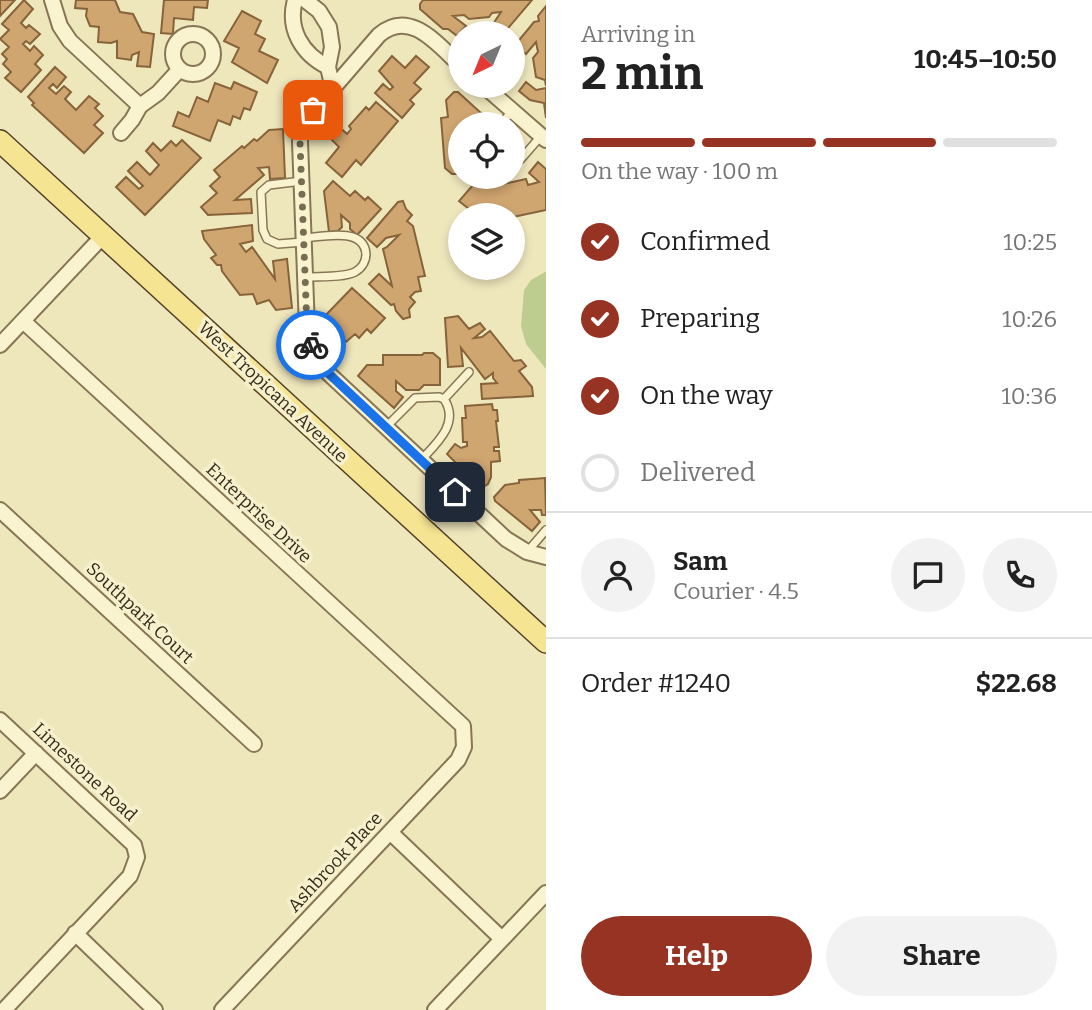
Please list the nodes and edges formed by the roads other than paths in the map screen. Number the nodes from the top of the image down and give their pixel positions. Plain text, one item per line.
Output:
1 (52, 0) edge
2 (295, 0) edge
3 (305, 0) edge
4 (448, 49) edge
5 (328, 67) junction
6 (180, 69) dead end
7 (333, 89) junction
8 (505, 98) edge
9 (140, 106) junction
10 (513, 110) joint
11 (121, 133) dead end
12 (544, 138) edge
13 (0, 141) edge
14 (525, 155) edge
15 (302, 181) junction
16 (103, 236) junction
17 (304, 240) junction
18 (305, 278) junction
19 (23, 321) junction
20 (0, 345) edge
21 (469, 372) dead end
22 (444, 399) junction
23 (386, 427) junction
24 (421, 460) junction
25 (0, 510) edge
26 (546, 530) edge
27 (527, 552) junction
28 (546, 557) edge
29 (546, 642) edge
30 (0, 720) edge
31 (465, 736) joint
32 (254, 744) dead end
33 (36, 753) junction
34 (0, 791) edge
35 (390, 832) junction
36 (546, 893) edge
37 (75, 933) junction
38 (501, 938) junction
39 (4, 1010) edge
40 (155, 1010) edge
41 (222, 1010) edge
42 (435, 1010) edge

1 - 9 street
2 - 5 street
3 - 5 street
4 - 7 street
5 - 7 street
6 - 9 street
7 - 15 street
8 - 10 street
9 - 11 street
10 - 12 street
12 - 14 lane
13 - 16 main road, West Tropicana Avenue
15 - 17 street
15 - 17 lane
16 - 19 street
16 - 29 main road, West Tropicana Avenue
17 - 18 street
17 - 18 lane
18 - 23 street
19 - 20 street
19 - 31 street, Enterprise Drive
21 - 22 lane
22 - 23 lane
22 - 24 lane
23 - 24 street
24 - 27 street
25 - 32 street, Southpark Court
26 - 27 lane
27 - 28 street
30 - 33 street, Limestone Road
31 - 35 street, Ashbrook Place
33 - 34 street
33 - 37 street, Limestone Road
35 - 38 street
35 - 41 street, Ashbrook Place
36 - 38 street
37 - 39 street
37 - 40 street
38 - 42 street

